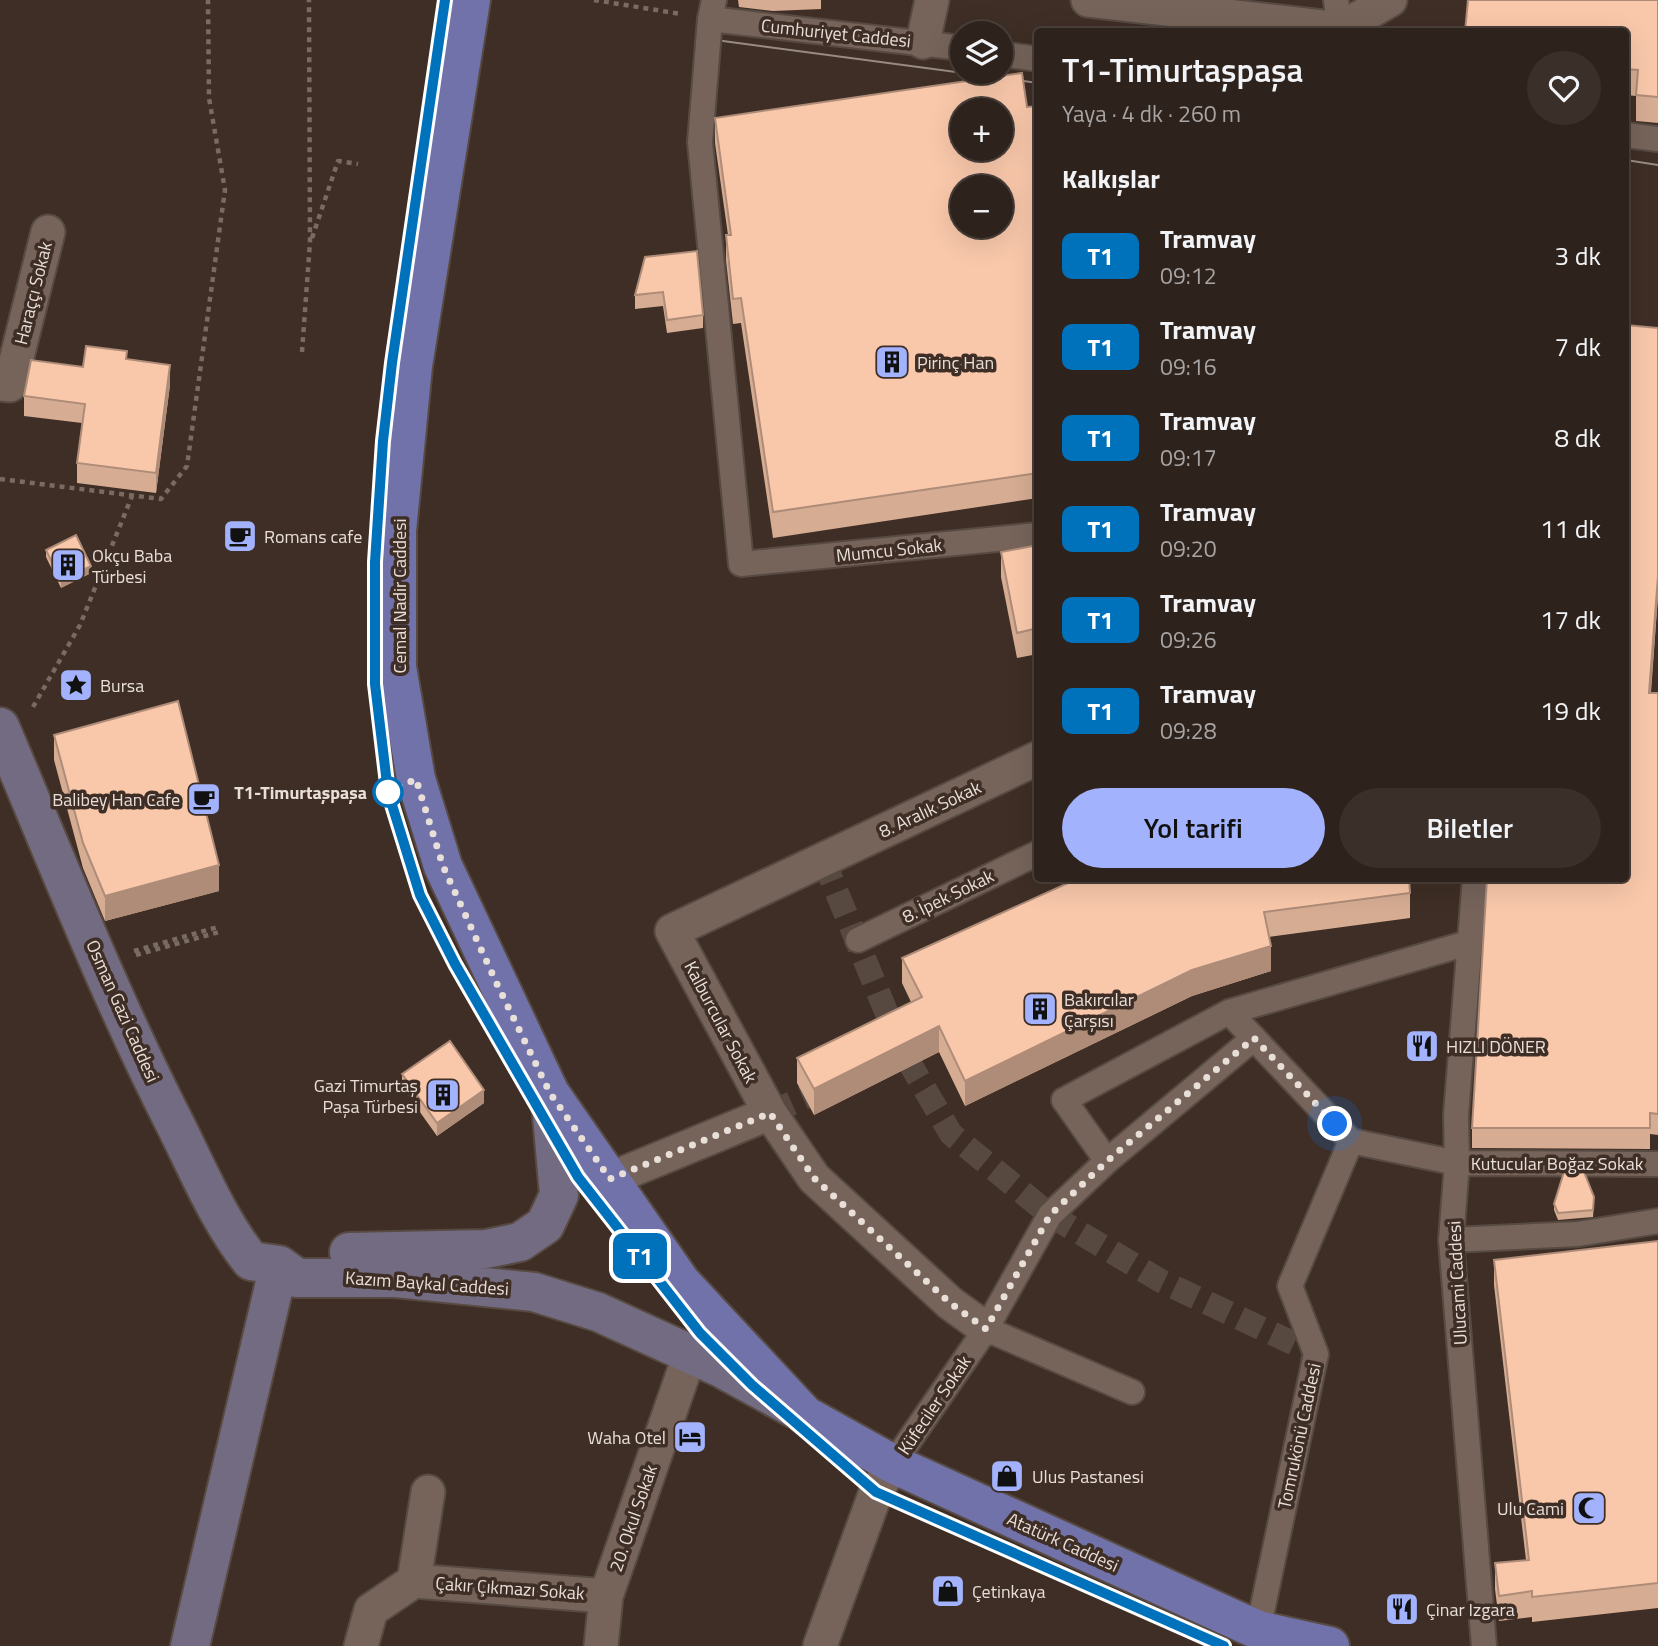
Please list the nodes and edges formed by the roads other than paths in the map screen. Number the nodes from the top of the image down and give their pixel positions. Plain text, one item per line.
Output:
1 (471, 0) edge
2 (932, 0) edge
3 (1088, 0) edge
4 (1390, 0) edge
5 (1173, 5) edge
6 (712, 9) edge
7 (1339, 20) edge
8 (923, 42) junction
9 (950, 46) edge
10 (1013, 56) edge
11 (1034, 58) edge
12 (1629, 135) edge
13 (1658, 139) edge
14 (48, 232) dead end
15 (0, 384) edge
16 (1034, 535) edge
17 (5, 740) edge
18 (1034, 760) edge
19 (1034, 855) edge
20 (1475, 882) edge
21 (672, 931) joint
22 (858, 940) dead end
23 (1468, 943) junction
24 (1229, 1012) junction
25 (1254, 1038) junction
26 (550, 1093) junction
27 (770, 1113) junction
28 (1351, 1141) junction
29 (1107, 1161) junction
30 (1457, 1163) junction
31 (1658, 1164) edge
32 (610, 1179) junction
33 (1658, 1221) edge
34 (1451, 1240) junction
35 (279, 1265) junction
36 (986, 1329) junction
37 (690, 1354) junction
38 (1132, 1391) dead end
39 (805, 1415) junction
40 (893, 1464) junction
41 (428, 1492) dead end
42 (414, 1581) junction
43 (606, 1596) junction
44 (1256, 1638) edge
45 (190, 1646) edge
46 (361, 1646) edge
47 (601, 1646) edge
48 (820, 1646) edge
49 (1330, 1646) edge
50 (1484, 1646) edge

1 - 26 main road, Cemal Nadir Caddesi
2 - 8 street
3 - 5 street
4 - 7 street
5 - 7 street
6 - 8 street, Cumhuriyet Caddesi
6 - 16 street, Mumcu Sokak
8 - 9 street, Cumhuriyet Caddesi
10 - 11 street
12 - 13 street
14 - 15 street, Haraççı Sokak
17 - 35 main road, Osman Gazi Caddesi
18 - 21 street, 8. Aralık Sokak
19 - 22 street, 8. İpek Sokak
20 - 23 street, Ulucami Caddesi
21 - 27 street, Kalburcular Sokak
23 - 24 street
23 - 30 street, Ulucami Caddesi
24 - 25 street
24 - 29 street
25 - 28 street
25 - 29 street, Küfeciler Sokak
26 - 32 main road, Cemal Nadir Caddesi
26 - 35 main road, Kazım Baykal Caddesi
27 - 32 street
27 - 36 street, Kalburcular Sokak
28 - 30 street, Kutucular Boğaz Sokak
28 - 44 street, Tomrukönü Caddesi
29 - 36 street, Küfeciler Sokak
30 - 31 street, Kutucular Boğaz Sokak
30 - 34 street, Ulucami Caddesi
32 - 39 main road, Cemal Nadir Caddesi
33 - 34 street
34 - 50 street, Ulucami Caddesi
35 - 37 main road, Kazım Baykal Caddesi
35 - 45 main road
36 - 38 street
36 - 40 street, Küfeciler Sokak
37 - 39 main road, Kazım Baykal Caddesi
37 - 43 street, 20. Okul Sokak
39 - 40 main road, Atatürk Caddesi
40 - 44 main road, Atatürk Caddesi
40 - 48 street
41 - 42 street
42 - 43 street, Çakır Çıkmazı Sokak
42 - 46 street
43 - 47 street, 20. Okul Sokak
44 - 49 main road, Atatürk Caddesi

